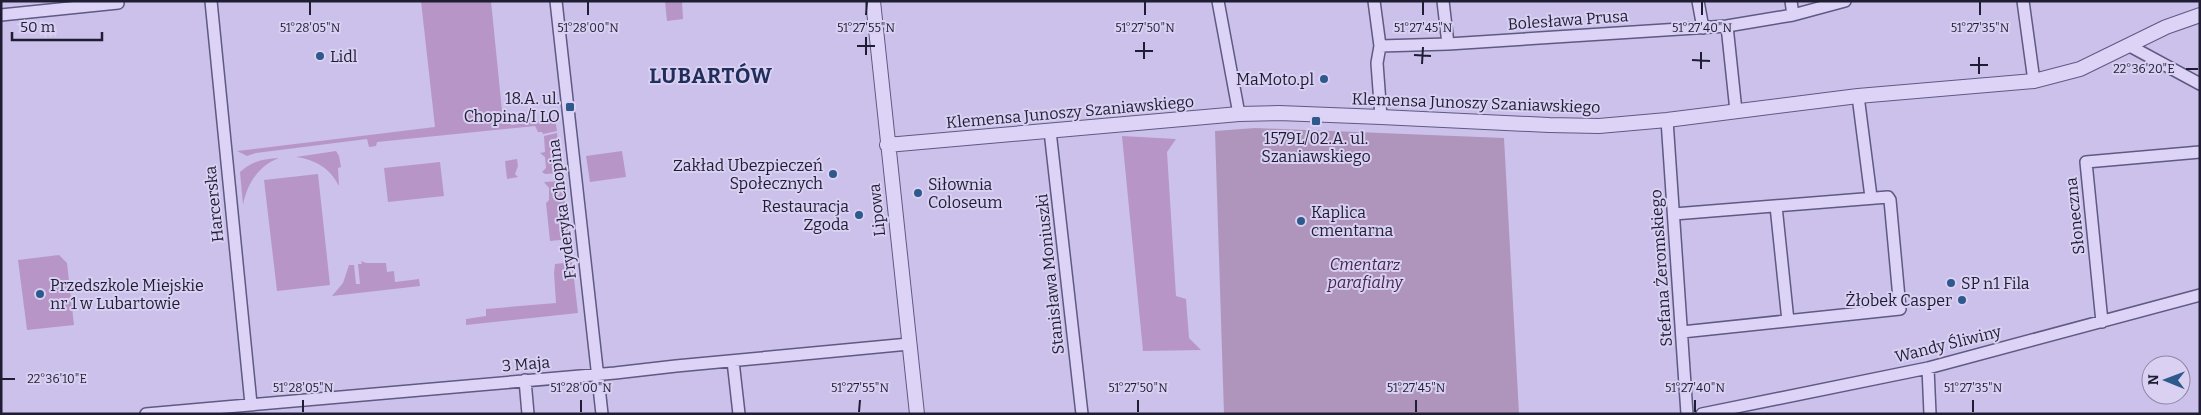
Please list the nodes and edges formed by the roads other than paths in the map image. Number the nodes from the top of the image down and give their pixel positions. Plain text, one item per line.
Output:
1 (118, 1) edge
2 (211, 1) edge
3 (556, 1) edge
4 (873, 1) edge
5 (1218, 1) edge
6 (1374, 1) edge
7 (1442, 1) edge
8 (1698, 1) edge
9 (1791, 1) edge
10 (1846, 1) edge
11 (2023, 1) edge
12 (1, 15) edge
13 (1793, 15) junction
14 (2200, 15) edge
15 (1727, 26) junction
16 (1703, 28) junction
17 (1448, 44) junction
18 (2128, 45) junction
19 (1380, 46) junction
20 (2034, 81) junction
21 (2200, 84) edge
22 (1858, 96) junction
23 (1736, 111) junction
24 (1239, 114) junction
25 (1381, 117) junction
26 (1667, 120) junction
27 (1050, 131) junction
28 (887, 145) junction
29 (2200, 152) edge
30 (1871, 197) junction
31 (1776, 206) junction
32 (1674, 214) junction
33 (2200, 296) edge
34 (1788, 321) junction
35 (2102, 322) junction
36 (1682, 332) junction
37 (910, 344) junction
38 (733, 361) junction
39 (1928, 368) junction
40 (598, 375) junction
41 (525, 380) junction
42 (250, 404) junction
43 (146, 414) edge
44 (528, 414) edge
45 (602, 414) edge
46 (738, 414) edge
47 (917, 414) edge
48 (1082, 414) edge
49 (1687, 414) edge
50 (1702, 414) edge
51 (1930, 414) edge

1 - 12 street
2 - 42 street, Harcerska
3 - 40 street, Fryderyka Chopina
4 - 28 street, Lipowa
5 - 24 street
6 - 19 street
7 - 17 street
8 - 16 street
9 - 13 street
10 - 13 street, Bolesława Prusa
11 - 20 street
13 - 15 street, Bolesława Prusa
14 - 18 street, Klemensa Junoszy Szaniawskiego
15 - 16 street, Bolesława Prusa
15 - 23 street
16 - 17 street, Bolesława Prusa
17 - 19 street, Bolesława Prusa
18 - 20 street, Klemensa Junoszy Szaniawskiego
18 - 21 street
19 - 25 street
20 - 22 street, Klemensa Junoszy Szaniawskiego
22 - 23 street, Klemensa Junoszy Szaniawskiego
22 - 30 street
23 - 26 street, Klemensa Junoszy Szaniawskiego
24 - 25 street, Klemensa Junoszy Szaniawskiego
24 - 27 street, Klemensa Junoszy Szaniawskiego
25 - 26 street, Klemensa Junoszy Szaniawskiego
26 - 32 street, Stefana Żeromskiego
27 - 28 street, Klemensa Junoszy Szaniawskiego
27 - 48 street, Stanisława Moniuszki
28 - 37 street, Lipowa
29 - 35 street, Słoneczna
30 - 31 street
30 - 34 street
31 - 32 street
31 - 34 street
32 - 36 street, Stefana Żeromskiego
33 - 35 street, Wandy Śliwiny
34 - 36 street
35 - 39 street, Wandy Śliwiny
36 - 49 street, Stefana Żeromskiego
37 - 38 street, 3 Maja
37 - 47 street, Lipowa
38 - 40 street, 3 Maja
38 - 46 street
39 - 50 street, Wandy Śliwiny
39 - 51 street
40 - 41 street, 3 Maja
40 - 45 street, Fryderyka Chopina
41 - 42 street, 3 Maja
41 - 44 street
42 - 43 street, 3 Maja

